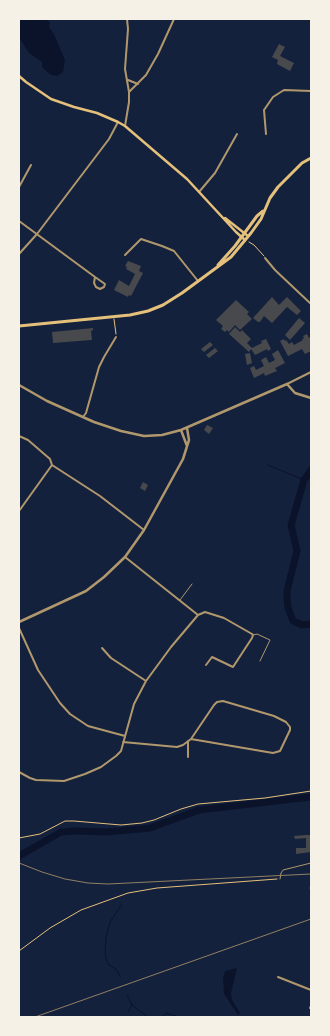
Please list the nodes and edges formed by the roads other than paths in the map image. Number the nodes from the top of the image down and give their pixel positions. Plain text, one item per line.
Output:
1 (127, 19) edge
2 (174, 19) edge
3 (19, 76) edge
4 (128, 80) junction
5 (138, 84) junction
6 (311, 91) edge
7 (129, 92) junction
8 (118, 122) junction
9 (125, 126) junction
10 (237, 134) dead end
11 (266, 134) dead end
12 (311, 158) edge
13 (31, 165) dead end
14 (19, 187) edge
15 (199, 192) junction
16 (264, 210) junction
17 (219, 212) junction
18 (19, 221) edge
19 (37, 234) junction
20 (244, 234) junction
21 (248, 236) junction
22 (242, 237) junction
23 (245, 240) junction
24 (19, 254) edge
25 (125, 255) dead end
26 (265, 258) road end
27 (216, 267) junction
28 (95, 277) junction
29 (198, 281) junction
30 (311, 304) edge
31 (19, 326) edge
32 (116, 337) road end
33 (311, 372) edge
34 (287, 384) junction
35 (19, 385) edge
36 (311, 398) edge
37 (83, 417) junction
38 (187, 428) junction
39 (181, 430) junction
40 (19, 436) edge
41 (187, 447) junction
42 (52, 465) junction
43 (19, 505) edge
44 (22, 508) junction
45 (19, 511) edge
46 (144, 530) junction
47 (125, 557) junction
48 (192, 584) dead end
49 (179, 601) junction
50 (198, 615) junction
51 (19, 622) edge
52 (19, 628) edge
53 (253, 636) junction
54 (102, 648) dead end
55 (260, 661) dead end
56 (206, 666) dead end
57 (146, 681) junction
58 (126, 736) junction
59 (190, 740) junction
60 (124, 742) junction
61 (188, 757) dead end
62 (19, 772) edge
63 (311, 863) edge
64 (280, 879) dead end
65 (278, 977) dead end
66 (311, 990) edge

1 - 4 street
2 - 5 street
3 - 8 main road
4 - 5 street
4 - 7 street
5 - 7 street
6 - 11 street
7 - 9 street
8 - 9 main road
8 - 19 street
9 - 15 main road
10 - 15 street
12 - 16 main road
13 - 14 street
15 - 17 main road
16 - 20 main road
16 - 21 main road
17 - 20 main road
17 - 22 main road
18 - 19 street
19 - 24 street
19 - 28 street
20 - 21 main road
20 - 22 main road
21 - 23 main road
22 - 23 main road
22 - 27 main road
23 - 27 main road
25 - 29 street
26 - 30 street
27 - 29 main road
28 - 28 street
29 - 31 main road
32 - 37 street
33 - 34 street
34 - 36 street
34 - 38 street
35 - 37 street
37 - 39 street
38 - 39 street
38 - 41 street
39 - 41 street
40 - 42 street
41 - 46 street
42 - 44 street
42 - 46 street
43 - 44 street
44 - 45 street
46 - 47 street
47 - 49 street
47 - 51 street
48 - 49 lane
49 - 50 street
50 - 53 street
50 - 57 street
52 - 58 street
53 - 55 lane
53 - 56 street
54 - 57 street
57 - 58 street
58 - 60 street
59 - 59 street
59 - 60 street
59 - 61 street
60 - 62 street
63 - 64 lane
65 - 66 street

